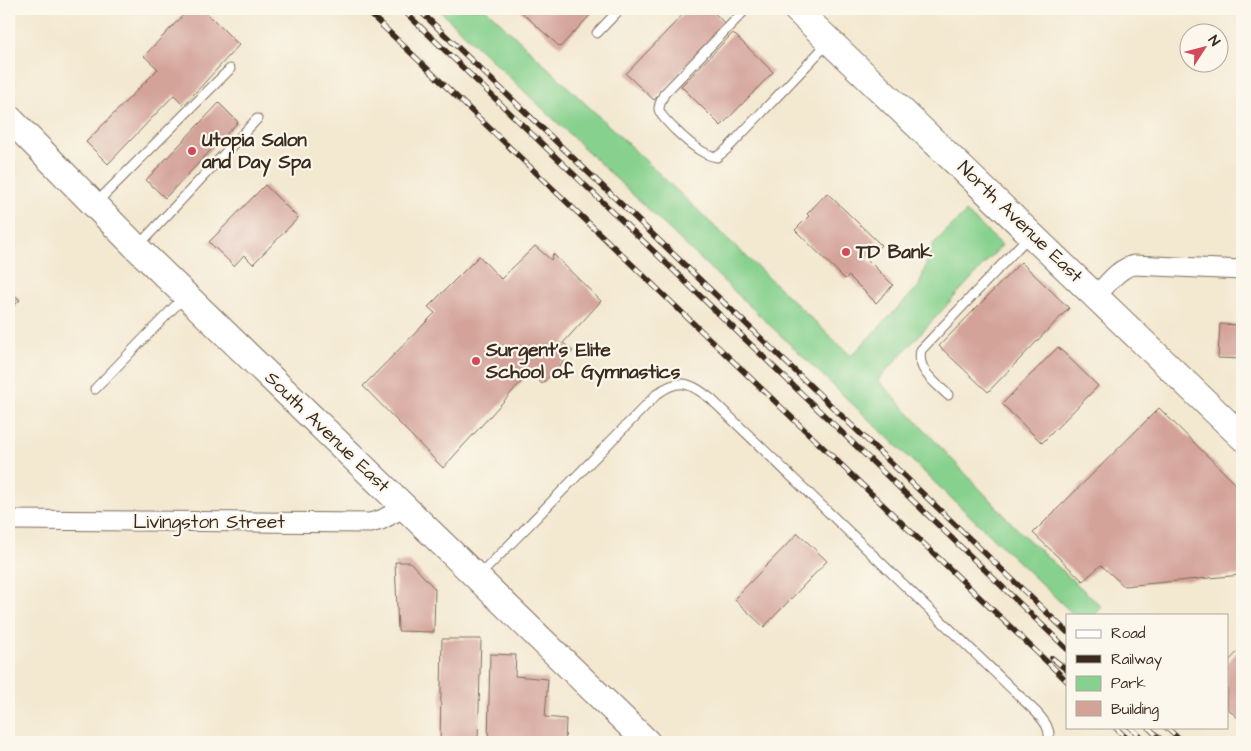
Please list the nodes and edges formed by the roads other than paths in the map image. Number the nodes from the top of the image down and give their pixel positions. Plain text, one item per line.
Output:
1 (620, 9) edge
2 (746, 9) edge
3 (796, 9) edge
4 (597, 33) dead end
5 (830, 41) junction
6 (230, 69) dead end
7 (9, 118) edge
8 (257, 119) dead end
9 (94, 206) junction
10 (1031, 233) junction
11 (136, 248) junction
12 (1242, 270) edge
13 (186, 295) junction
14 (1096, 296) junction
15 (94, 390) dead end
16 (948, 395) dead end
17 (1242, 437) edge
18 (405, 507) junction
19 (9, 520) edge
20 (477, 578) junction
21 (647, 742) edge
22 (1049, 742) edge

1 - 4 lane
2 - 5 lane
3 - 5 main road, North Avenue East
5 - 10 main road, North Avenue East
6 - 9 lane
7 - 9 main road, South Avenue East
8 - 11 lane
9 - 11 main road, South Avenue East
10 - 14 main road, North Avenue East
10 - 16 lane
11 - 13 main road, South Avenue East
12 - 14 street
13 - 15 lane
13 - 18 main road, South Avenue East
14 - 17 main road, North Avenue East
18 - 19 street, Livingston Street
18 - 20 main road, South Avenue East
20 - 21 main road, South Avenue East
20 - 22 lane

